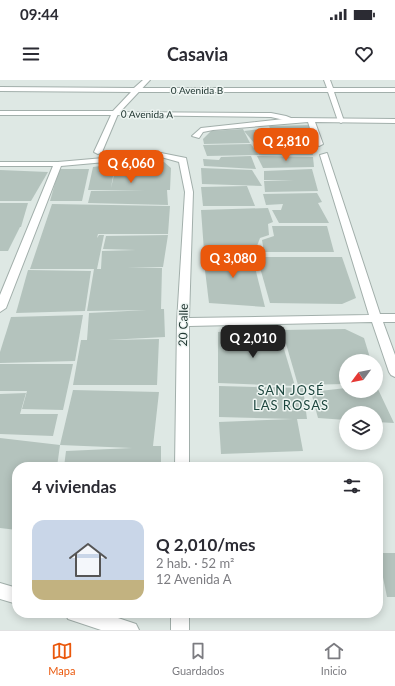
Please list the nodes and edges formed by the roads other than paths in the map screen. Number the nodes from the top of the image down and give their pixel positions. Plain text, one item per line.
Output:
1 (147, 80) edge
2 (327, 80) edge
3 (0, 89) edge
4 (136, 90) junction
5 (331, 90) junction
6 (395, 90) edge
7 (0, 113) edge
8 (115, 113) junction
9 (293, 120) junction
10 (311, 121) junction
11 (342, 121) junction
12 (395, 121) edge
13 (196, 136) dead end
14 (319, 144) dead end
15 (98, 152) dead end
16 (324, 155) dead end
17 (0, 164) edge
18 (58, 164) junction
19 (0, 308) edge
20 (376, 318) junction
21 (395, 318) edge
22 (183, 322) junction
23 (395, 372) edge
24 (182, 462) edge
25 (0, 591) edge
26 (12, 595) edge
27 (90, 618) edge
28 (180, 618) edge
29 (130, 630) edge
30 (180, 630) edge

1 - 4 street
2 - 5 lane
3 - 4 street, 0 Avenida B
4 - 5 lane, 0 Avenida B
4 - 8 street
5 - 6 lane, 0 Avenida B
5 - 11 lane
7 - 8 street, 0 Avenida A
8 - 9 lane, 0 Avenida A
8 - 15 street
9 - 10 street
9 - 13 street
10 - 11 street
10 - 14 street
11 - 12 street
16 - 20 street
17 - 18 street
18 - 19 street
18 - 22 street, 20 Calle
20 - 21 street
20 - 22 street
20 - 23 street
22 - 24 street, 20 Calle
25 - 26 street
27 - 29 street
28 - 30 street

